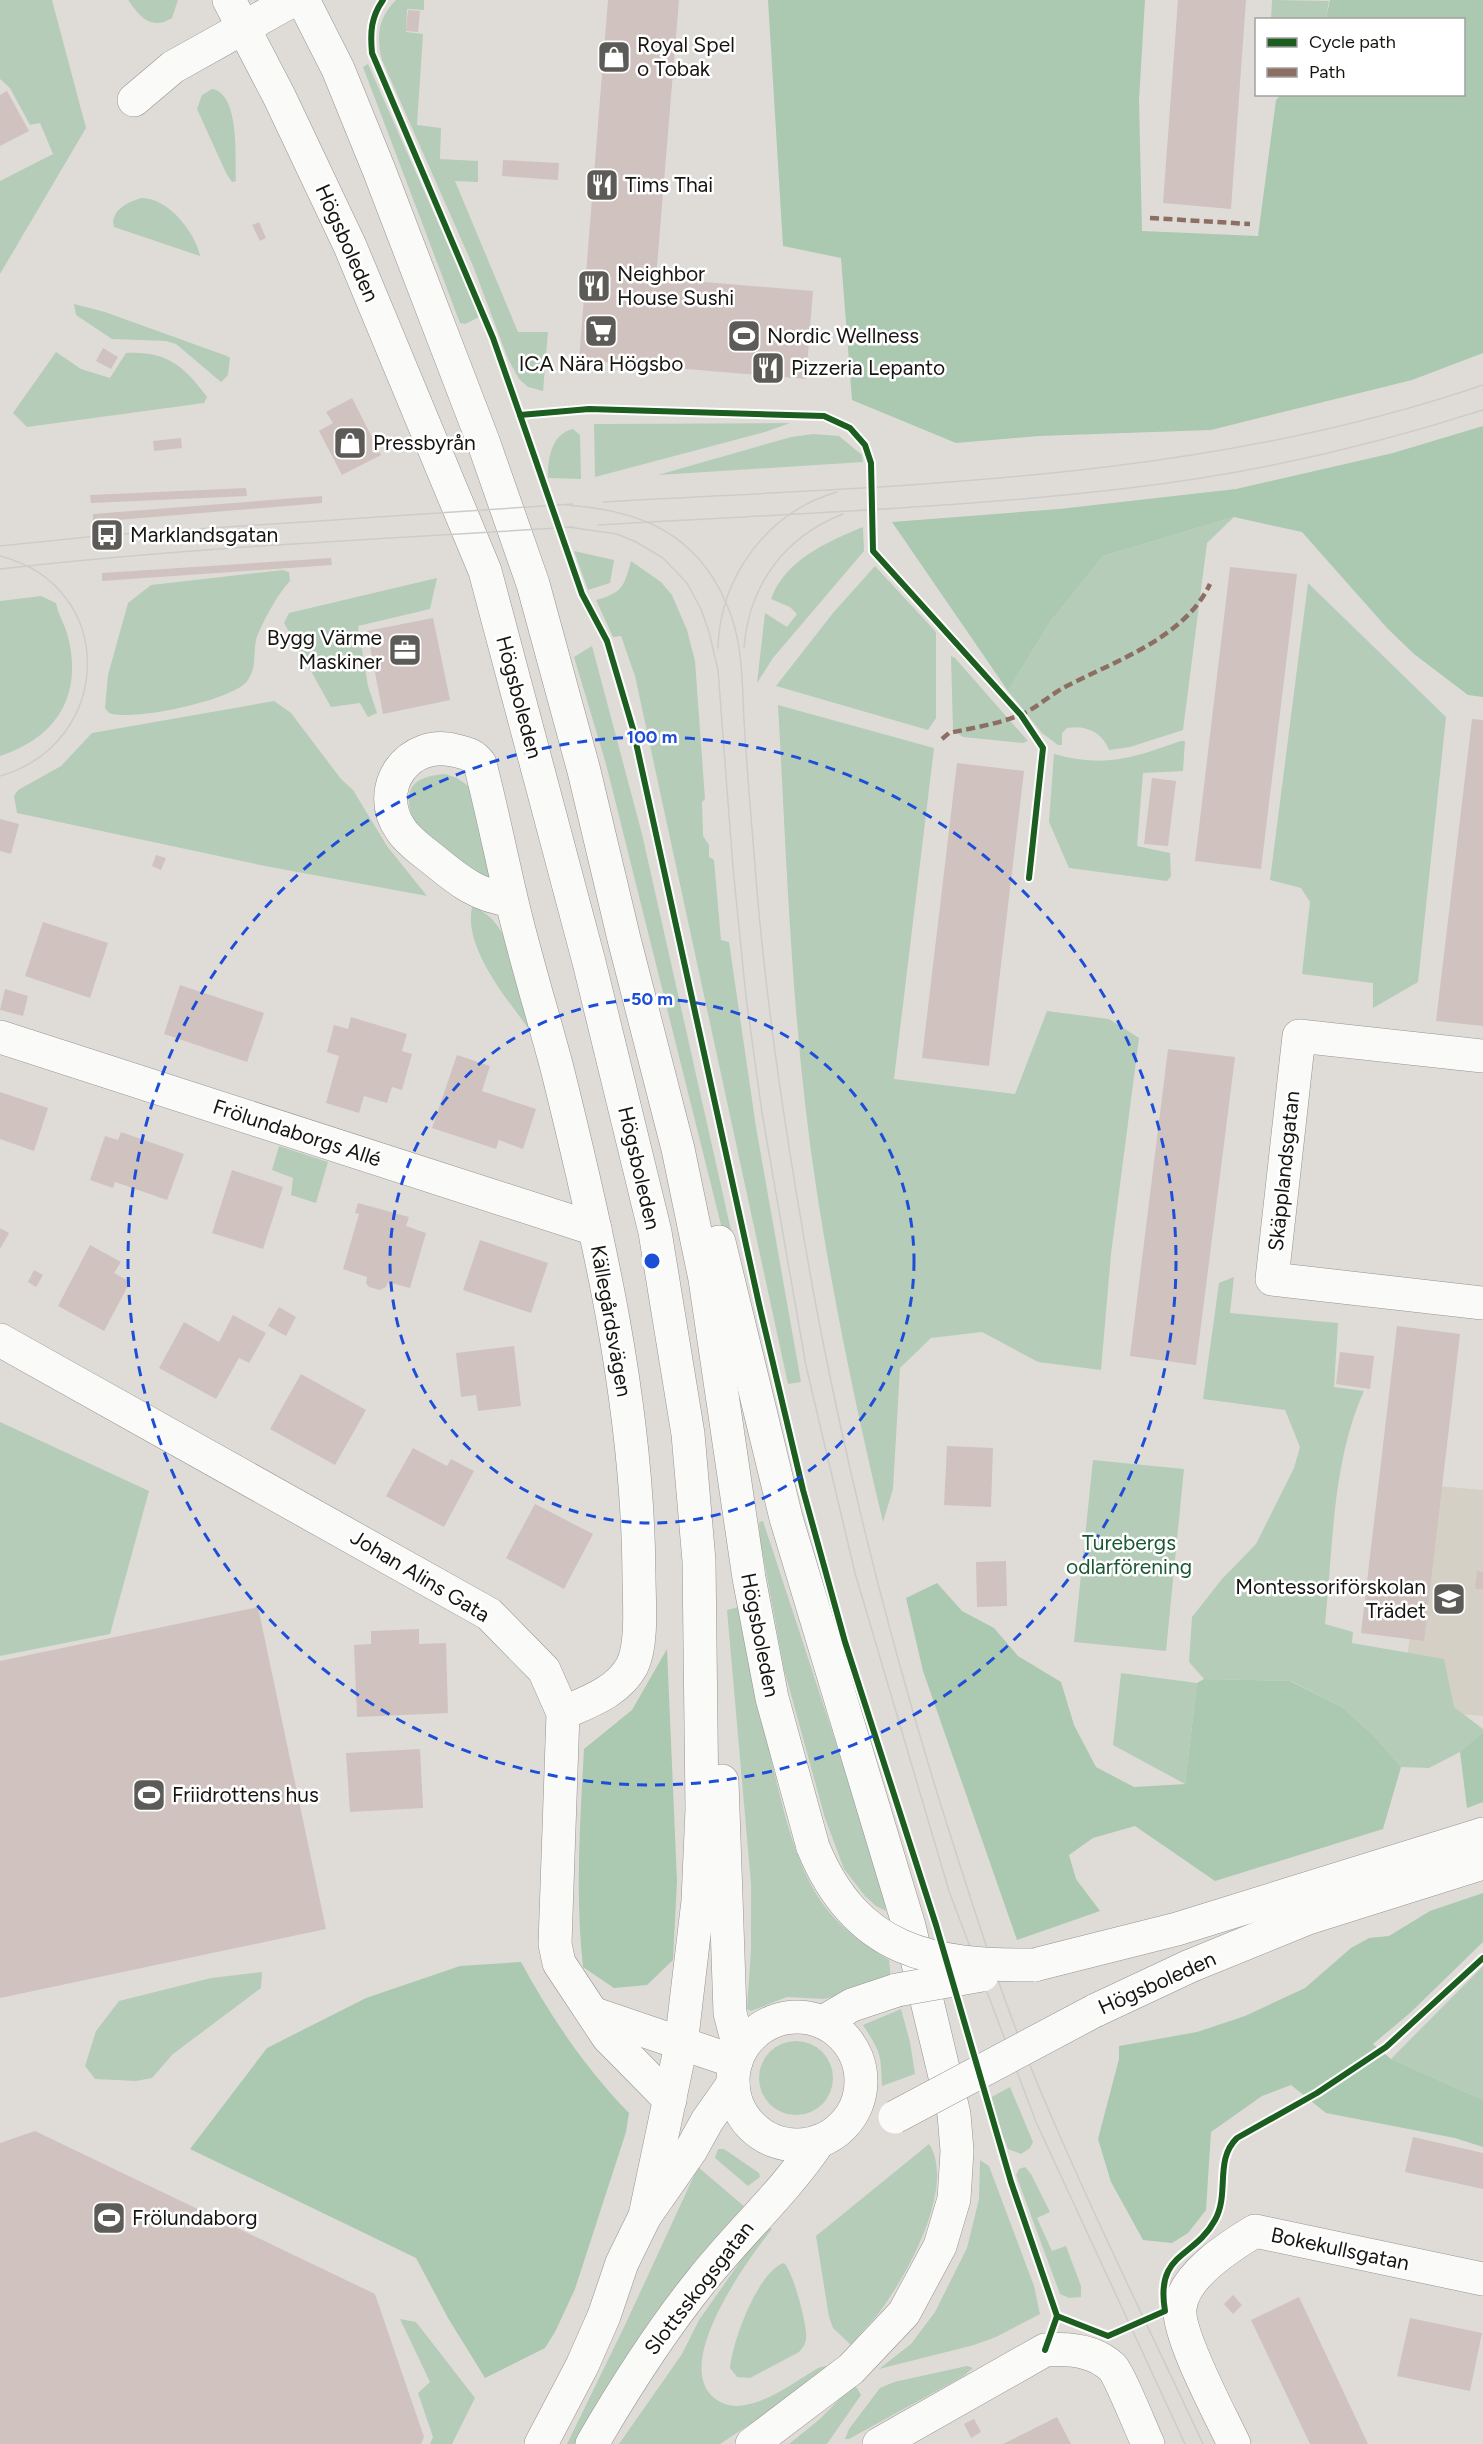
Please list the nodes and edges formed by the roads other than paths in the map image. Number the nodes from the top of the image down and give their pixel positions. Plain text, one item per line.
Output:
1 (293, 0) edge
2 (303, 0) edge
3 (237, 14) edge
4 (134, 100) dead end
5 (511, 900) junction
6 (646, 1023) junction
7 (0, 1037) edge
8 (1483, 1056) edge
9 (595, 1228) junction
10 (1483, 1303) edge
11 (0, 1340) edge
12 (688, 1434) junction
13 (563, 1713) junction
14 (1483, 1834) edge
15 (1483, 1863) edge
16 (1034, 1965) junction
17 (595, 2014) junction
18 (823, 2022) junction
19 (681, 2046) junction
20 (736, 2066) junction
21 (670, 2100) junction
22 (830, 2134) junction
23 (645, 2216) junction
24 (1483, 2279) edge
25 (541, 2444) edge
26 (592, 2444) edge
27 (752, 2444) edge
28 (879, 2444) edge
29 (1148, 2444) edge
30 (1234, 2444) edge

1 - 3 main road
2 - 6 main road, Högsboleden
3 - 4 main road
3 - 12 main road, Högsboleden
5 - 5 main road, Källegårdsvägen
5 - 9 main road, Källegårdsvägen
6 - 16 main road, Högsboleden, bridge
6 - 27 main road, Högsboleden
7 - 9 main road, Frölundaborgs Allé
8 - 10 main road, Skäpplandsgatan
9 - 13 main road, Källegårdsvägen
11 - 13 main road, Johan Alins Gata
12 - 19 main road, Högsboleden
12 - 20 main road, Högsboleden
13 - 17 main road, Johan Alins Gata
14 - 16 main road, Högsboleden
15 - 22 main road, Högsboleden, bridge
16 - 18 main road, Högsboleden, bridge
17 - 19 main road
17 - 21 main road, Johan Alins Gata
18 - 20 main road
18 - 22 main road
19 - 20 main road
19 - 21 main road
20 - 22 main road, Högsboleden
20 - 23 main road
21 - 23 main road
22 - 26 main road, Slottsskogsgatan
23 - 25 main road
24 - 30 main road, Bokekullsgatan
28 - 29 main road

